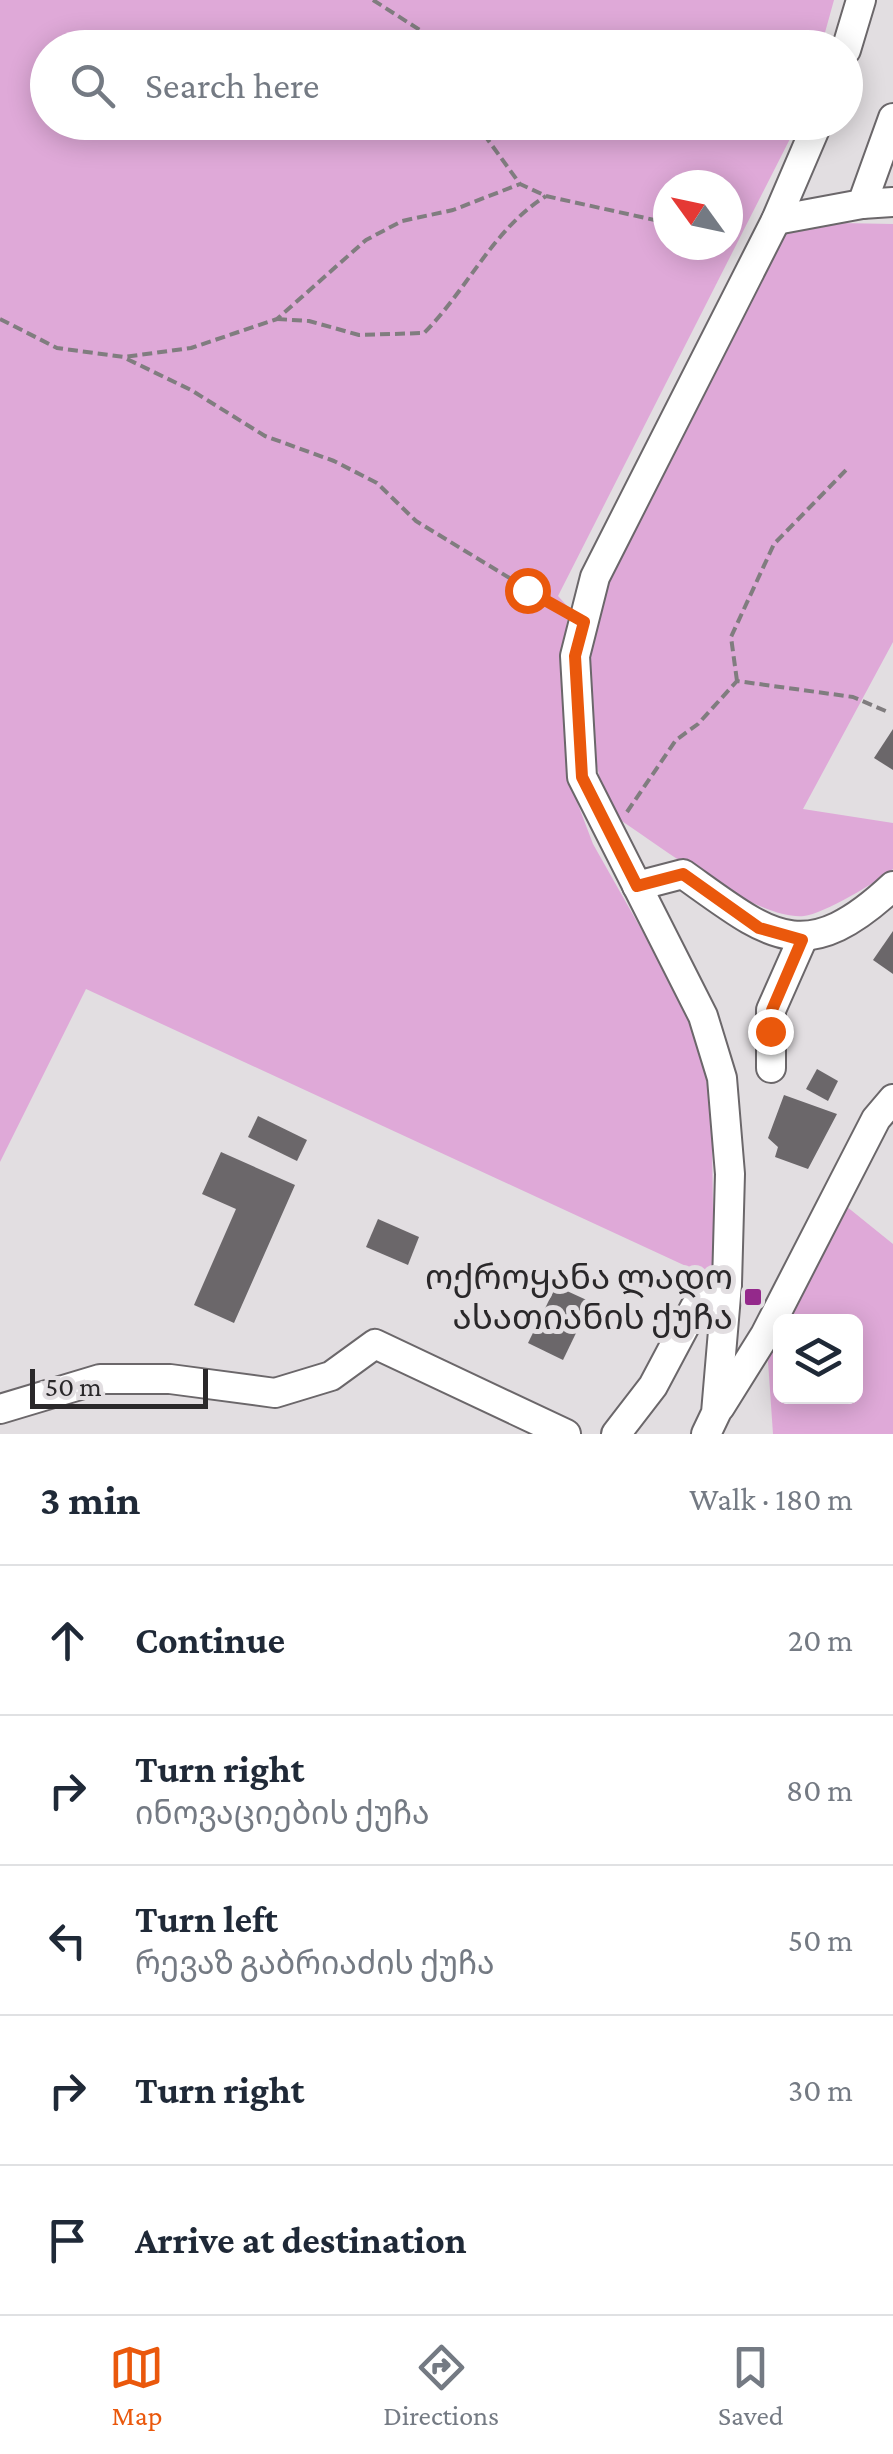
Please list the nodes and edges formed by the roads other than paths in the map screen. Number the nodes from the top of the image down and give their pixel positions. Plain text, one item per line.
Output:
1 (860, 0) edge
2 (852, 30) edge
3 (893, 118) edge
4 (810, 140) edge
5 (893, 202) edge
6 (862, 204) junction
7 (776, 220) junction
8 (637, 886) junction
9 (893, 886) edge
10 (802, 940) junction
11 (771, 1068) dead end
12 (887, 1115) edge
13 (727, 1284) junction
14 (0, 1408) edge
15 (711, 1424) edge
16 (566, 1434) edge
17 (616, 1434) edge

1 - 2 street
3 - 6 street
4 - 7 street
5 - 6 street
6 - 7 street
7 - 8 street
8 - 10 street
8 - 13 street
9 - 10 street
10 - 11 street
12 - 15 street
13 - 15 street
13 - 17 street
14 - 16 street

